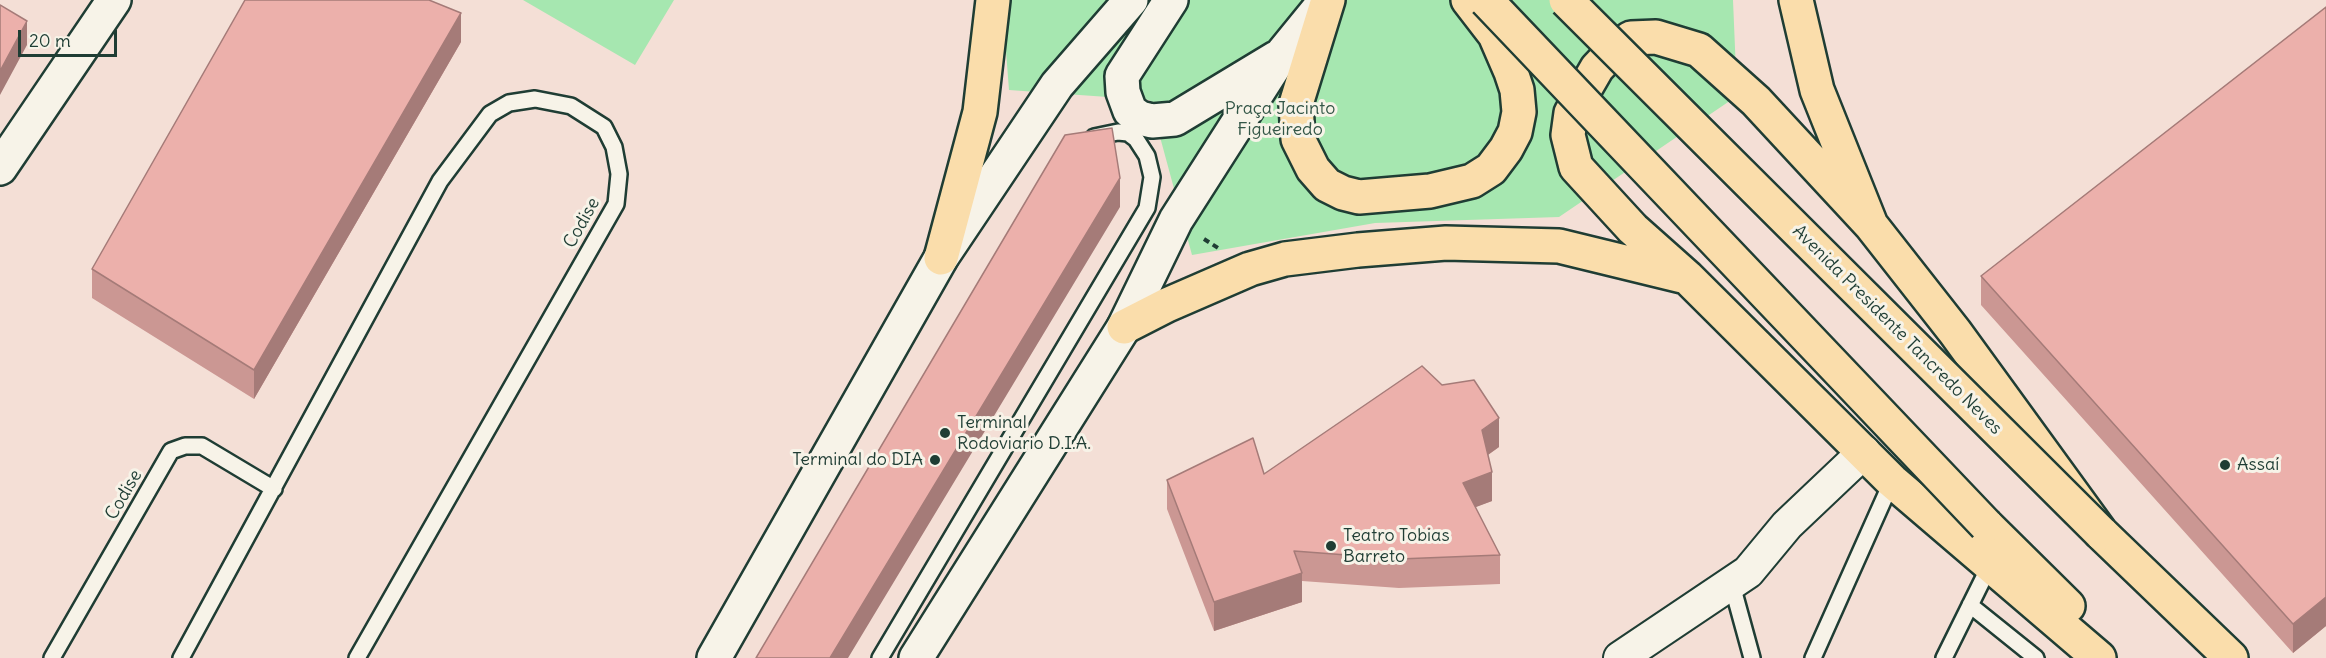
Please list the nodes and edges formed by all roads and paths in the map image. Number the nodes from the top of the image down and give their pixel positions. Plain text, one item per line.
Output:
1 (114, 0) edge
2 (993, 0) edge
3 (1131, 0) edge
4 (1171, 0) edge
5 (1327, 0) edge
6 (1468, 0) edge
7 (1486, 0) edge
8 (1566, 0) edge
9 (1796, 0) edge
10 (1282, 54) junction
11 (1135, 122) junction
12 (1079, 141) edge
13 (0, 168) edge
14 (1176, 220) junction
15 (1871, 225) junction
16 (941, 258) junction
17 (1250, 269) junction
18 (1687, 277) junction
19 (1124, 327) junction
20 (1864, 452) junction
21 (1892, 481) junction
22 (274, 489) junction
23 (2101, 533) junction
24 (1990, 565) junction
25 (1732, 585) junction
26 (1970, 605) junction
27 (52, 658) edge
28 (181, 658) edge
29 (357, 658) edge
30 (714, 658) edge
31 (880, 658) edge
32 (916, 658) edge
33 (1620, 658) edge
34 (1752, 658) edge
35 (1813, 658) edge
36 (1944, 658) edge
37 (2036, 658) edge
38 (2099, 658) edge
39 (2122, 658) edge
40 (2230, 658) edge

1 - 13 main road
2 - 16 main road
3 - 16 main road
4 - 11 main road
5 - 6 main road
5 - 10 main road
7 - 39 main road, bridge
8 - 23 main road, Avenida Presidente Tancredo Neves, bridge
9 - 15 main road
10 - 11 main road
10 - 14 main road
11 - 12 lane
11 - 31 lane
14 - 17 path
14 - 19 main road
15 - 18 main road
15 - 23 main road
16 - 30 main road
17 - 18 main road
17 - 19 main road
18 - 20 main road
19 - 32 main road
20 - 21 main road
20 - 25 street
21 - 24 main road
21 - 35 lane
22 - 27 lane, Codise
22 - 28 lane, Codise
22 - 29 lane, Codise
23 - 40 main road, Avenida Presidente Tancredo Neves
24 - 26 lane
24 - 38 main road
25 - 33 street
25 - 34 lane
26 - 36 lane
26 - 37 lane

